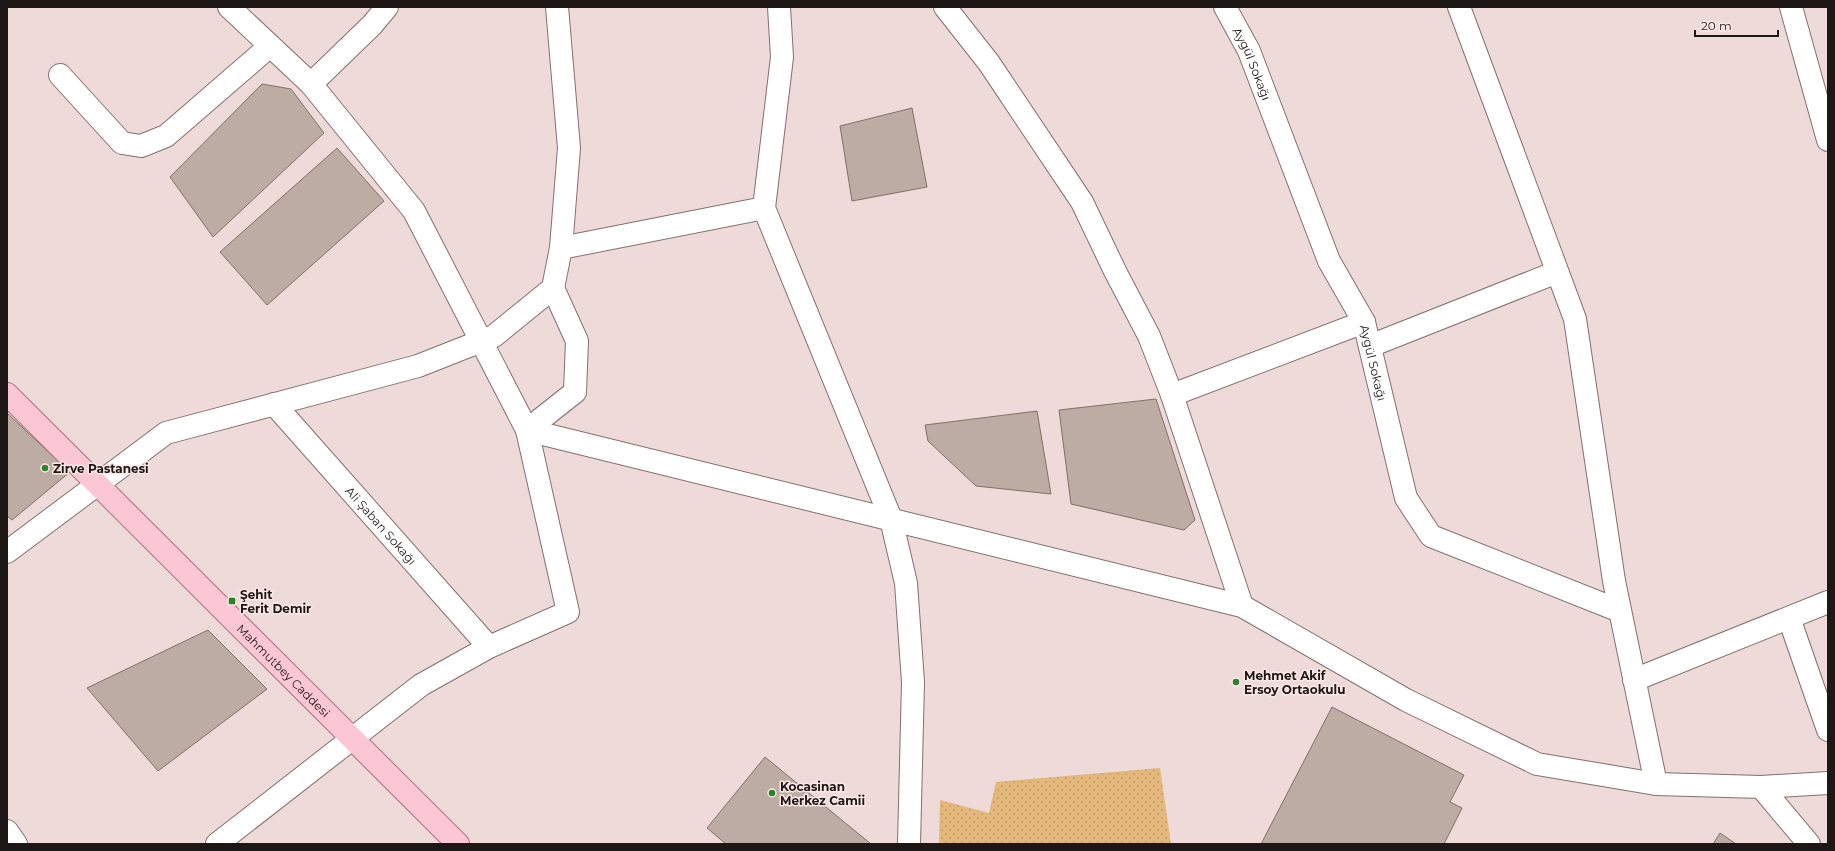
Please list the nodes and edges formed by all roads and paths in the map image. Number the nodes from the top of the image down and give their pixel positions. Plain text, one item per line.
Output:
1 (230, 7) edge
2 (387, 7) edge
3 (557, 7) edge
4 (779, 7) edge
5 (945, 7) edge
6 (1225, 7) edge
7 (1459, 7) edge
8 (1792, 7) edge
9 (270, 46) junction
10 (60, 75) dead end
11 (311, 84) junction
12 (1828, 140) edge
13 (764, 208) junction
14 (561, 248) junction
15 (1557, 272) junction
16 (553, 288) junction
17 (1364, 322) junction
18 (482, 340) junction
19 (1370, 346) junction
20 (7, 394) edge
21 (1172, 395) junction
22 (274, 404) junction
23 (527, 430) junction
24 (97, 484) junction
25 (891, 519) junction
26 (7, 552) edge
27 (1828, 602) edge
28 (1242, 606) junction
29 (1620, 611) junction
30 (1789, 618) junction
31 (489, 647) junction
32 (1634, 680) junction
33 (1828, 730) edge
34 (353, 739) junction
35 (1828, 783) edge
36 (1656, 784) junction
37 (1761, 787) junction
38 (7, 831) edge
39 (16, 844) edge
40 (217, 844) edge
41 (458, 844) edge
42 (909, 844) edge
43 (1809, 844) edge

1 - 9 street
2 - 11 street
3 - 14 street
4 - 13 street
5 - 21 street
6 - 17 street, Aygül Sokağı
7 - 15 street
8 - 12 street
9 - 10 street
9 - 11 street
11 - 18 street
13 - 14 street
13 - 25 street
14 - 16 street
15 - 19 street
15 - 29 street
16 - 18 street
16 - 23 street
17 - 19 street, Aygül Sokağı
17 - 21 street
18 - 22 street
18 - 23 street
19 - 29 street, Aygül Sokağı
20 - 24 main road, Mahmutbey Caddesi
21 - 28 street
22 - 24 street
22 - 31 street, Ali Şaban Sokağı
23 - 25 street
23 - 31 street
24 - 26 street
24 - 34 main road, Mahmutbey Caddesi
25 - 28 street
25 - 42 street
27 - 30 street
28 - 36 street
29 - 32 street
30 - 32 street
30 - 33 street
31 - 34 street
32 - 36 street
34 - 40 street
34 - 41 main road, Mahmutbey Caddesi
35 - 37 street
36 - 37 street
37 - 43 street
38 - 39 street

